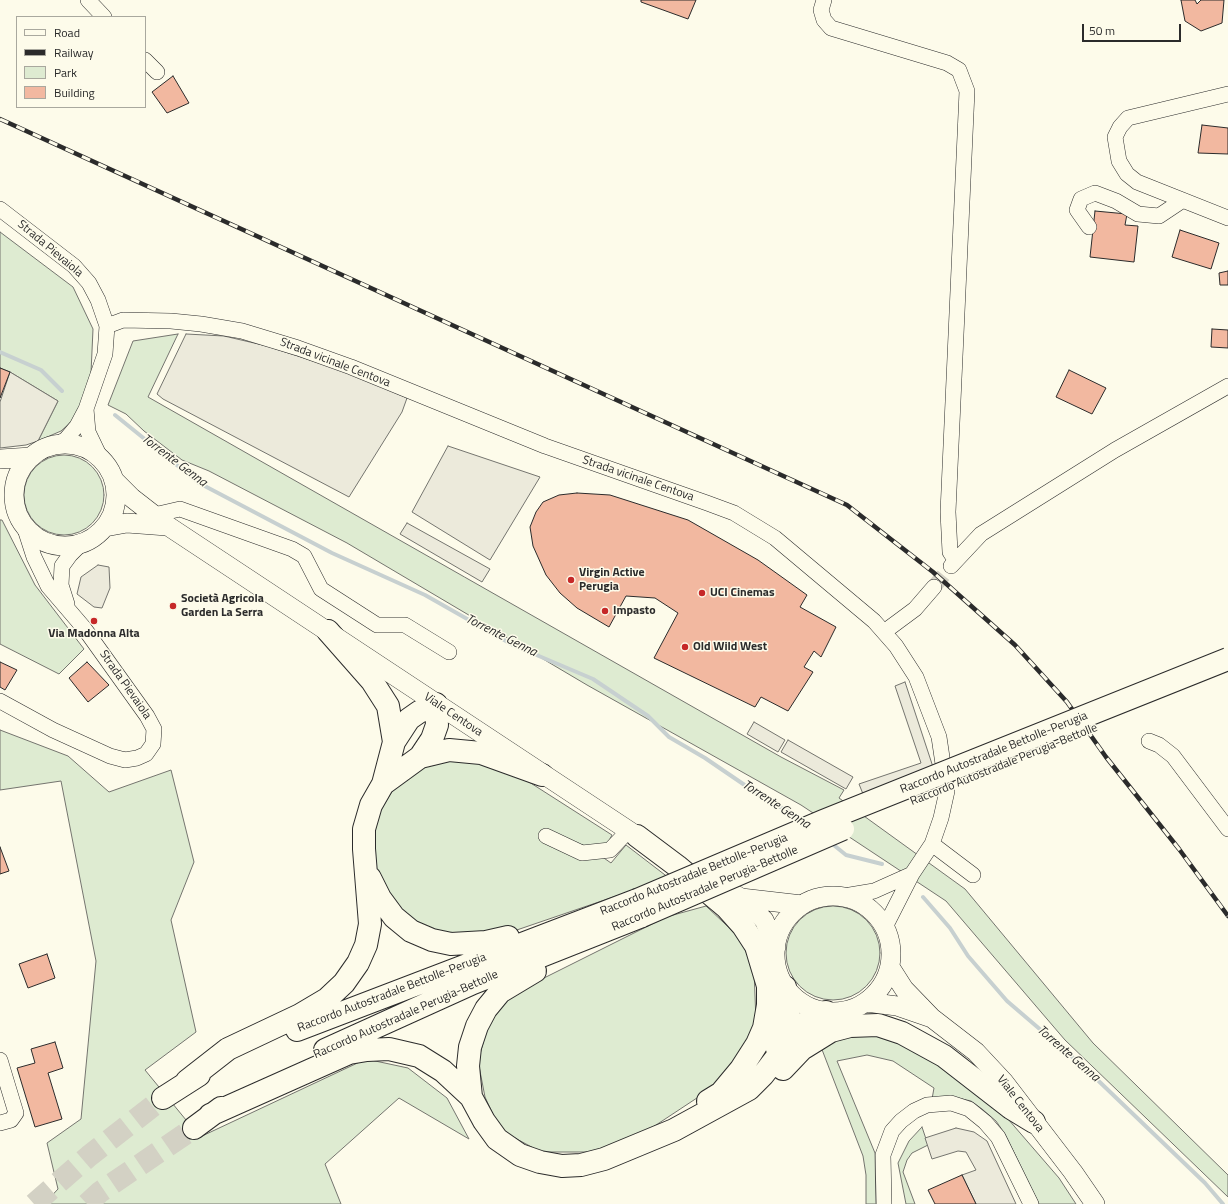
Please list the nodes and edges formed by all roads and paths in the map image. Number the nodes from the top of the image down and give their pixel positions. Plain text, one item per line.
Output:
1 (88, 0) edge
2 (824, 0) edge
3 (103, 16) edge
4 (146, 61) edge
5 (156, 72) dead end
6 (1228, 94) edge
7 (1183, 200) junction
8 (0, 209) edge
9 (1228, 218) edge
10 (1089, 227) dead end
11 (107, 326) junction
12 (1228, 386) edge
13 (86, 409) junction
14 (58, 444) junction
15 (31, 457) junction
16 (100, 457) junction
17 (0, 459) edge
18 (114, 480) junction
19 (0, 482) edge
20 (14, 500) junction
21 (161, 521) junction
22 (24, 526) junction
23 (105, 527) junction
24 (81, 544) junction
25 (934, 587) tunnel mouth
26 (67, 607) junction
27 (328, 631) junction
28 (884, 632) junction
29 (449, 652) dead end
30 (1228, 658) edge
31 (1228, 674) edge
32 (0, 701) edge
33 (436, 704) junction
34 (1150, 741) dead end
35 (394, 742) junction
36 (420, 758) junction
37 (542, 775) junction
38 (383, 784) junction
39 (1228, 830) edge
40 (632, 834) junction
41 (546, 836) dead end
42 (932, 844) junction
43 (366, 870) junction
44 (912, 874) junction
45 (972, 875) dead end
46 (844, 896) junction
47 (741, 898) junction
48 (802, 905) junction
49 (634, 907) junction
50 (885, 927) junction
51 (776, 947) junction
52 (890, 967) junction
53 (785, 987) junction
54 (866, 1002) junction
55 (826, 1012) junction
56 (932, 1018) junction
57 (0, 1060) edge
58 (772, 1063) junction
59 (187, 1081) junction
60 (471, 1097) junction
61 (163, 1098) tunnel mouth
62 (1034, 1122) junction
63 (0, 1123) edge
64 (674, 1130) junction
65 (884, 1204) edge
66 (1031, 1204) edge
67 (1095, 1204) edge

1 - 3 street
2 - 12 street
4 - 5 street
6 - 7 street
7 - 9 street
7 - 10 street
8 - 11 street, Strada Pievaiola
11 - 13 street, Strada Pievaiola
11 - 28 street, Strada vicinale Centova
13 - 14 street
13 - 16 street
14 - 15 main road
14 - 16 main road
15 - 17 main road
15 - 20 main road
16 - 18 main road
18 - 21 main road, Viale Centova
18 - 23 main road
19 - 20 main road
20 - 22 main road
21 - 23 main road, Viale Centova
21 - 27 main road, Viale Centova
21 - 29 street
22 - 24 main road
22 - 26 street, Strada Pievaiola
23 - 24 main road
24 - 26 street
25 - 28 street
26 - 32 street, Strada Pievaiola
27 - 33 main road, Viale Centova
27 - 35 highway
28 - 42 street, Strada vicinale Centova
30 - 49 highway, Raccordo Autostradale Bettolle-Perugia, bridge
31 - 49 highway, Raccordo Autostradale Perugia-Bettolle, bridge
33 - 35 highway
33 - 36 highway
33 - 37 main road, Viale Centova
34 - 39 street
35 - 38 highway
36 - 37 highway
36 - 38 highway
37 - 40 main road, Viale Centova
38 - 43 highway
40 - 41 street
40 - 47 main road, Viale Centova
40 - 64 highway
42 - 44 street, Strada vicinale Centova
42 - 45 street
43 - 49 highway
43 - 59 highway
44 - 46 street
44 - 50 street, Strada vicinale Centova
46 - 48 main road
46 - 50 main road
47 - 48 main road
47 - 51 main road
48 - 51 main road
49 - 59 highway, Raccordo Autostradale Bettolle-Perugia
49 - 60 highway
49 - 60 highway, Raccordo Autostradale Perugia-Bettolle
50 - 52 main road
51 - 53 main road
52 - 54 main road
52 - 56 main road
53 - 55 main road
53 - 58 highway
54 - 55 main road
54 - 56 main road
55 - 58 highway
56 - 62 main road, Viale Centova
57 - 63 street
58 - 64 highway
59 - 61 highway, Raccordo Autostradale Bettolle-Perugia
60 - 64 highway
62 - 64 highway
62 - 67 main road, Viale Centova
65 - 66 street

